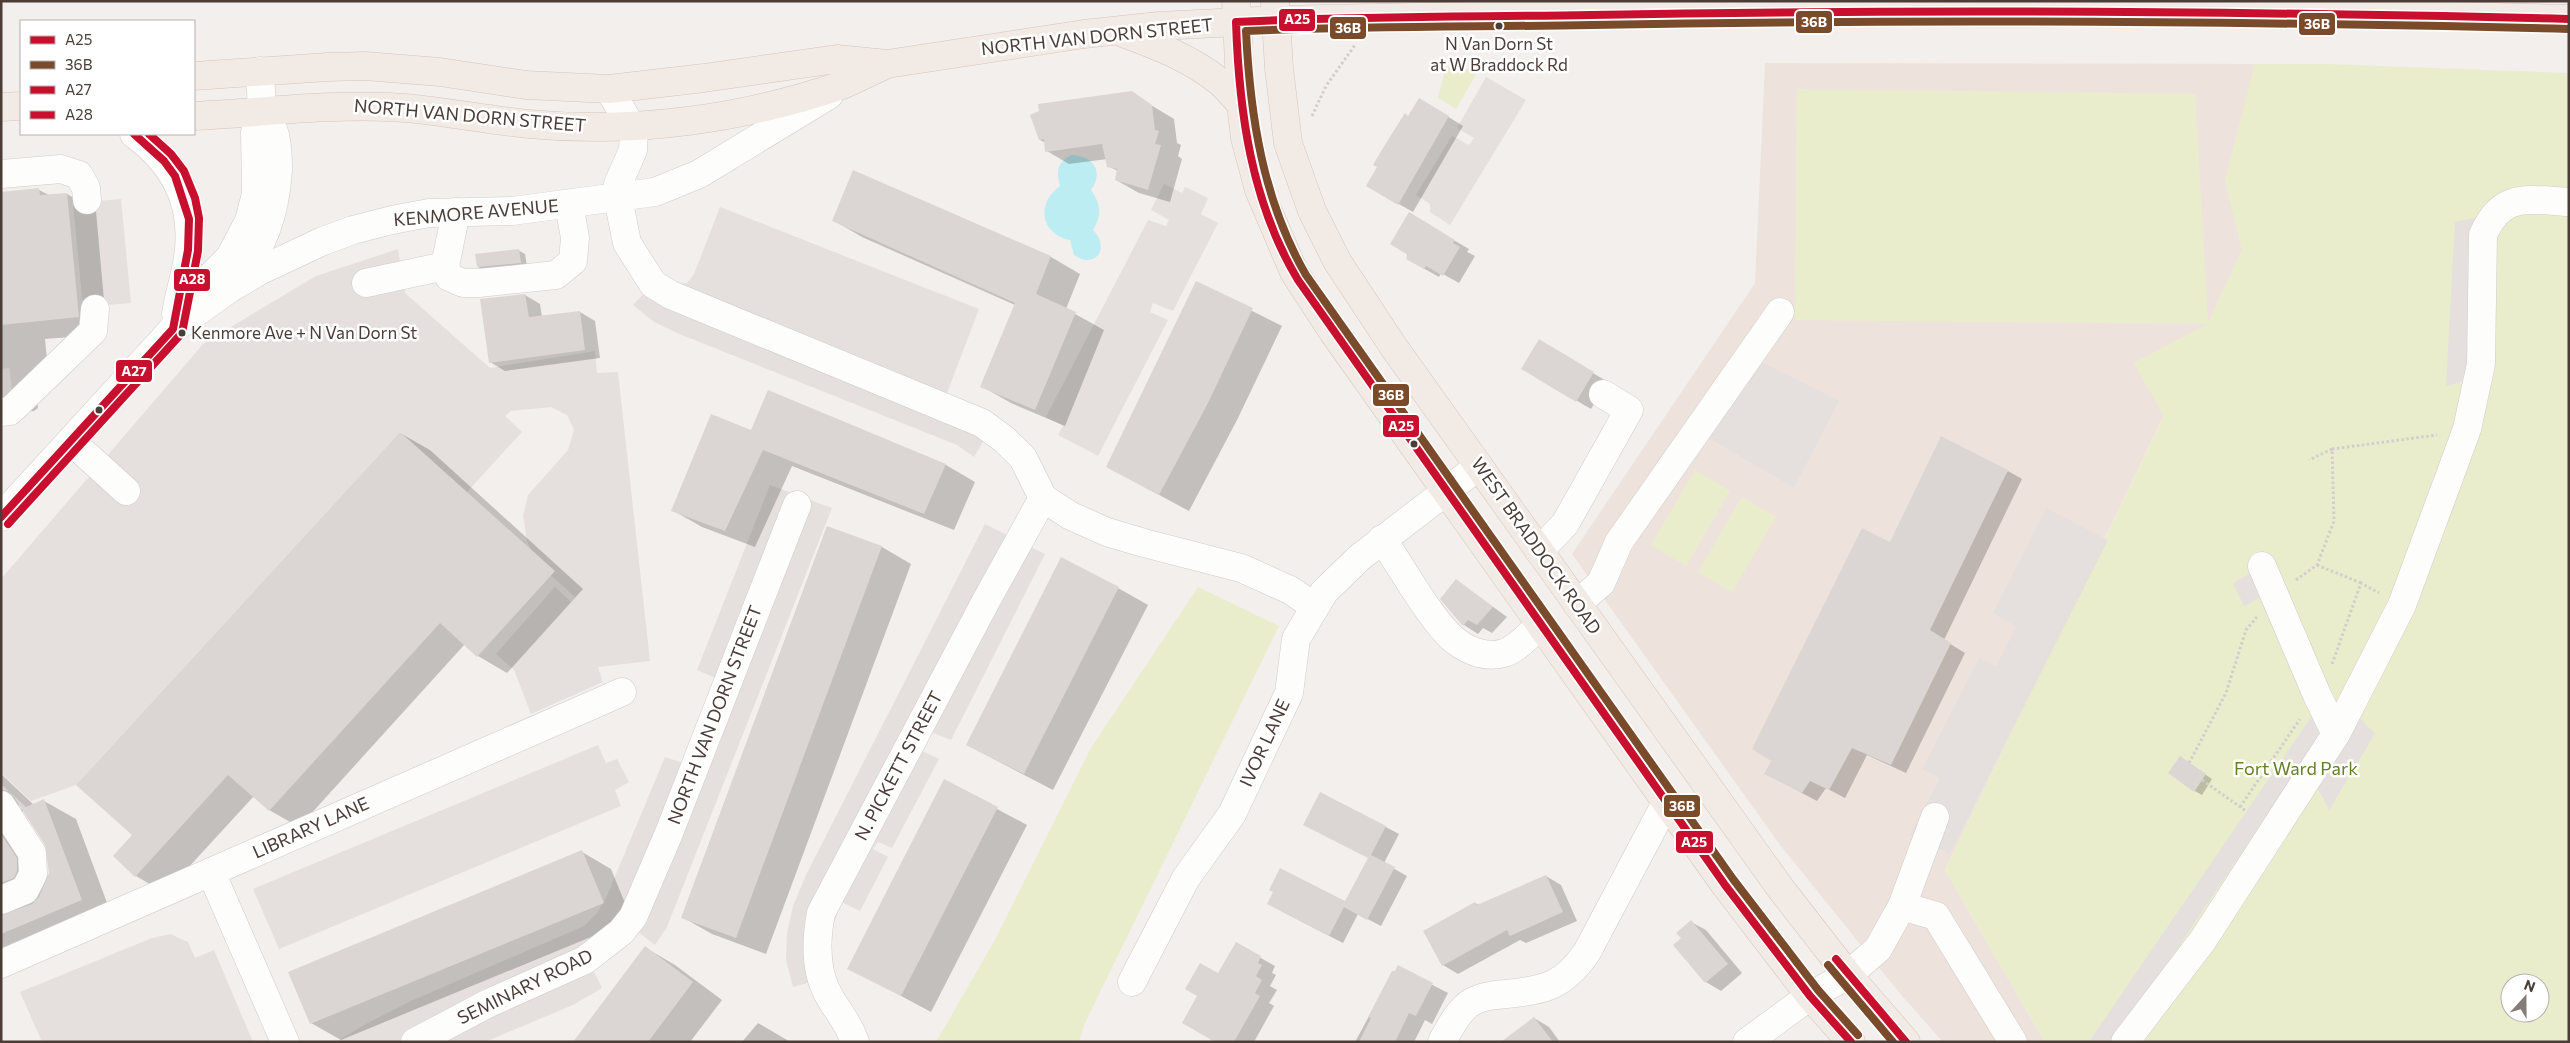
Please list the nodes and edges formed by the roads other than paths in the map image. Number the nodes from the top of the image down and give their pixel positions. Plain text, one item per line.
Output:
1 (1275, 10) edge
2 (1236, 12) edge
3 (2569, 19) edge
4 (1117, 31) junction
5 (887, 64) junction
6 (260, 71) junction
7 (195, 76) edge
8 (609, 89) junction
9 (1241, 104) junction
10 (20, 106) edge
11 (1, 107) edge
12 (262, 112) junction
13 (195, 116) edge
14 (632, 127) junction
15 (135, 135) edge
16 (1, 174) edge
17 (618, 198) junction
18 (87, 200) dead end
19 (2569, 202) edge
20 (569, 204) junction
21 (456, 212) junction
22 (445, 266) junction
23 (366, 283) dead end
24 (229, 289) junction
25 (95, 309) dead end
26 (1780, 312) dead end
27 (173, 329) junction
28 (1603, 394) dead end
29 (1, 412) edge
30 (71, 441) junction
31 (1479, 466) junction
32 (1446, 490) junction
33 (126, 491) dead end
34 (1043, 498) junction
35 (797, 505) dead end
36 (1, 517) edge
37 (1382, 539) junction
38 (1539, 551) junction
39 (2262, 566) dead end
40 (1578, 604) junction
41 (1315, 607) junction
42 (1540, 625) junction
43 (622, 692) dead end
44 (2336, 734) junction
45 (1667, 800) junction
46 (1, 805) edge
47 (1935, 817) dead end
48 (211, 872) junction
49 (1, 899) edge
50 (1902, 906) junction
51 (628, 923) joint
52 (1, 964) edge
53 (1848, 975) junction
54 (1132, 982) dead end
55 (1810, 996) junction
56 (285, 1042) edge
57 (415, 1042) edge
58 (854, 1042) edge
59 (1442, 1042) edge
60 (1747, 1042) edge
61 (1851, 1042) edge
62 (1906, 1042) edge
63 (2013, 1042) edge
64 (2126, 1042) edge

1 - 2 main road, NORTH VAN DORN STREET
1 - 3 main road, NORTH VAN DORN STREET
1 - 31 main road, WEST BRADDOCK ROAD
2 - 4 main road, NORTH VAN DORN STREET
2 - 9 main road
4 - 5 main road, NORTH VAN DORN STREET
4 - 9 main road
5 - 8 main road, NORTH VAN DORN STREET
5 - 14 main road, NORTH VAN DORN STREET
5 - 17 street, KENMORE AVENUE
6 - 7 main road, NORTH VAN DORN STREET
6 - 8 main road, NORTH VAN DORN STREET
6 - 12 street, KENMORE AVENUE
8 - 14 street
9 - 32 main road
10 - 11 main road
12 - 13 main road, NORTH VAN DORN STREET
12 - 14 main road, NORTH VAN DORN STREET
12 - 24 street, KENMORE AVENUE
12 - 27 street, KENMORE AVENUE
14 - 17 street
15 - 27 street
16 - 18 street
17 - 20 street, KENMORE AVENUE
17 - 34 street
19 - 44 street
20 - 21 street, KENMORE AVENUE
20 - 22 street
21 - 22 street
21 - 24 street, KENMORE AVENUE
22 - 23 street
24 - 27 street, KENMORE AVENUE
25 - 29 street
26 - 40 street
27 - 30 street, KENMORE AVENUE
28 - 38 street
30 - 33 street
30 - 36 street, KENMORE AVENUE
31 - 32 street, IVOR LANE
31 - 38 main road, WEST BRADDOCK ROAD
32 - 37 street, IVOR LANE
32 - 42 main road
34 - 41 street
34 - 58 street, N. PICKETT STREET
35 - 51 street, NORTH VAN DORN STREET
37 - 41 street, IVOR LANE
37 - 42 street
38 - 40 main road, WEST BRADDOCK ROAD
39 - 44 street
40 - 53 main road, WEST BRADDOCK ROAD
41 - 54 street, IVOR LANE
42 - 45 main road
43 - 48 street, LIBRARY LANE
44 - 64 street
45 - 55 main road
45 - 59 street
46 - 49 street
47 - 50 street
48 - 52 street, LIBRARY LANE
48 - 56 street
50 - 53 street
50 - 63 street
51 - 57 street, SEMINARY ROAD
53 - 55 street
53 - 62 main road, WEST BRADDOCK ROAD
55 - 60 street
55 - 61 main road

